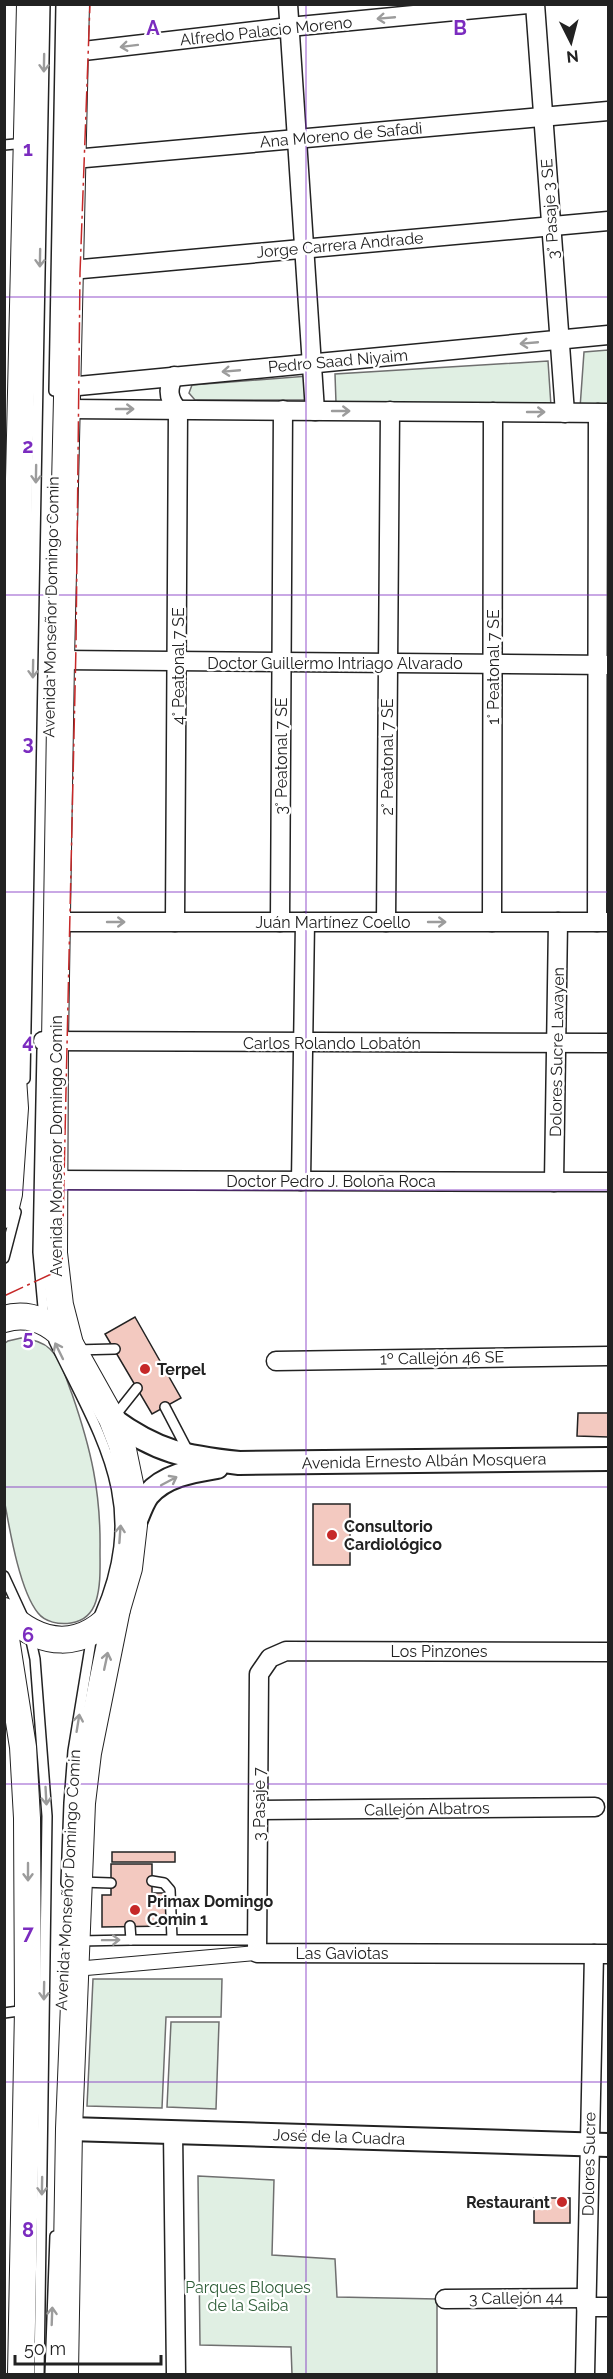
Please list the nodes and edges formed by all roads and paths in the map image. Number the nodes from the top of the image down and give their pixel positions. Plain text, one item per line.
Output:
1 (30, 4) edge
2 (45, 4) edge
3 (61, 4) edge
4 (76, 4) edge
5 (288, 4) edge
6 (528, 4) edge
7 (535, 4) edge
8 (289, 27) junction
9 (75, 52) junction
10 (609, 111) edge
11 (543, 117) junction
12 (297, 139) junction
13 (16, 144) edge
14 (74, 159) junction
15 (609, 220) edge
16 (551, 226) junction
17 (304, 249) junction
18 (71, 270) junction
19 (609, 335) edge
20 (560, 340) junction
21 (312, 364) junction
22 (174, 376) junction
23 (63, 398) junction
24 (178, 410) junction
25 (283, 410) junction
26 (315, 411) junction
27 (390, 411) junction
28 (494, 412) junction
29 (565, 413) junction
30 (603, 413) edge
31 (61, 660) junction
32 (178, 662) junction
33 (282, 662) junction
34 (387, 663) junction
35 (494, 664) junction
36 (603, 665) edge
37 (11, 697) edge
38 (11, 846) edge
39 (558, 921) junction
40 (58, 922) junction
41 (175, 922) junction
42 (280, 922) junction
43 (305, 922) junction
44 (386, 922) junction
45 (492, 922) junction
46 (603, 922) edge
47 (47, 1037) junction
48 (303, 1042) junction
49 (557, 1043) junction
50 (609, 1043) edge
51 (19, 1106) edge
52 (54, 1180) junction
53 (301, 1181) junction
54 (554, 1182) junction
55 (609, 1182) edge
56 (9, 1201) edge
57 (4, 1258) edge
58 (4, 1319) edge
59 (45, 1322) junction
60 (72, 1347) junction
61 (115, 1349) dead end
62 (609, 1356) edge
63 (276, 1361) dead end
64 (137, 1388) dead end
65 (165, 1407) dead end
66 (112, 1419) junction
67 (191, 1458) junction
68 (609, 1459) edge
69 (239, 1463) junction
70 (134, 1525) junction
71 (4, 1576) edge
72 (117, 1610) junction
73 (4, 1611) edge
74 (4, 1626) edge
75 (30, 1632) junction
76 (93, 1632) junction
77 (609, 1652) edge
78 (270, 1658) joint
79 (7, 1666) edge
80 (595, 1807) dead end
81 (259, 1810) junction
82 (152, 1881) dead end
83 (111, 1883) dead end
84 (73, 1890) junction
85 (130, 1926) dead end
86 (172, 1939) junction
87 (131, 1940) junction
88 (77, 1941) junction
89 (257, 1946) junction
90 (601, 1954) edge
91 (75, 1969) junction
92 (16, 2011) edge
93 (69, 2129) junction
94 (173, 2132) junction
95 (599, 2145) edge
96 (55, 2232) dead end
97 (445, 2299) dead end
98 (586, 2302) junction
99 (609, 2307) edge
100 (13, 2348) edge
101 (21, 2374) edge
102 (39, 2374) edge
103 (50, 2374) edge
104 (65, 2374) edge
105 (176, 2374) edge
106 (585, 2374) edge

1 - 13 main road, Avenida Monseñor Domingo Comin
2 -> 51 lane, Avenida Monseñor Domingo Comin
3 - 23 lane, Avenida Monseñor Domingo Comin
4 - 9 main road, Avenida Monseñor Domingo Comin
5 - 8 street
6 -> 8 street, Alfredo Palacio Moreno
7 - 11 street, 3° Pasaje 3 SE
8 -> 9 street, Alfredo Palacio Moreno
8 - 12 street
9 - 14 main road, Avenida Monseñor Domingo Comin
10 - 11 street, Ana Moreno de Safadi
11 - 12 street, Ana Moreno de Safadi
11 - 16 street, 3° Pasaje 3 SE
12 - 14 street, Ana Moreno de Safadi
12 - 17 street
13 - 37 main road, Avenida Monseñor Domingo Comin
14 - 18 main road, Avenida Monseñor Domingo Comin
15 - 16 street, Jorge Carrera Andrade
16 - 17 street, Jorge Carrera Andrade
16 - 20 street, 3° Pasaje 3 SE
17 - 18 street, Jorge Carrera Andrade
17 - 21 street
18 - 23 main road, Avenida Monseñor Domingo Comin
19 - 20 street, Pedro Saad Niyaim
20 -> 21 street, Pedro Saad Niyaim
20 - 29 street, 3° Pasaje 3 SE
21 -> 22 street, Pedro Saad Niyaim
21 - 26 street
22 - 23 street, Pedro Saad Niyaim
22 - 24 street, 4° Peatonal 7 SE
23 -> 24 street
23 - 31 main road, Avenida Monseñor Domingo Comin
24 - 25 street
24 - 32 street, 4° Peatonal 7 SE
25 - 26 street
25 - 33 street, 3° Peatonal 7 SE
26 -> 27 street
27 - 28 street
27 - 34 street, 2° Peatonal 7 SE
28 -> 29 street
28 - 35 street, 1° Peatonal 7 SE
29 - 30 street
30 - 36 street
31 - 32 street, Doctor Guillermo Intriago Alvarado
31 - 40 main road, Avenida Monseñor Domingo Comin
32 - 33 street, Doctor Guillermo Intriago Alvarado
32 - 41 street, 4° Peatonal 7 SE
33 - 34 street, Doctor Guillermo Intriago Alvarado
33 - 42 street, 3° Peatonal 7 SE
34 - 35 street, Doctor Guillermo Intriago Alvarado
34 - 44 street, 2° Peatonal 7 SE
35 - 36 street, Doctor Guillermo Intriago Alvarado
35 - 45 street, 1° Peatonal 7 SE
36 - 46 street
37 - 38 main road, Avenida Monseñor Domingo Comin
38 - 51 main road, Avenida Monseñor Domingo Comin
39 - 45 street, Juán Martínez Coello
39 - 46 street, Juán Martínez Coello
39 - 49 street, Dolores Sucre Lavayen
40 -> 41 street, Juán Martínez Coello
40 - 47 main road, Avenida Monseñor Domingo Comin
41 - 42 street, Juán Martínez Coello
42 - 43 street, Juán Martínez Coello
43 - 44 street, Juán Martínez Coello
43 - 48 street
44 -> 45 street, Juán Martínez Coello
47 - 48 street, Carlos Rolando Lobatón
47 - 52 main road, Avenida Monseñor Domingo Comin
47 - 59 lane, Avenida Monseñor Domingo Comin
48 - 49 street, Carlos Rolando Lobatón
48 - 53 street
49 - 50 street, Carlos Rolando Lobatón
49 - 54 street, Dolores Sucre Lavayen
51 - 56 main road, Avenida Monseñor Domingo Comin
52 - 53 street, Doctor Pedro J. Boloña Roca
52 - 60 main road, Avenida Monseñor Domingo Comin
53 - 54 street, Doctor Pedro J. Boloña Roca
54 - 55 street, Doctor Pedro J. Boloña Roca
56 - 57 lane, Avenida Monseñor Domingo Comin
58 - 59 main road
59 - 60 main road
76 -> 59 lane, Avenida Monseñor Domingo Comin
60 - 61 lane
60 - 66 main road, Avenida Monseñor Domingo Comin
62 - 63 street, 1º Callejón 46 SE
64 - 66 lane
65 - 67 lane
66 - 67 street, Avenida Ernesto Albán Mosquera
66 - 70 main road, Avenida Monseñor Domingo Comin
67 - 69 street, Avenida Ernesto Albán Mosquera
68 - 69 street, Avenida Ernesto Albán Mosquera
70 -> 69 street, Avenida Ernesto Albán Mosquera
70 - 72 main road, Avenida Monseñor Domingo Comin
71 - 75 lane, Avenida Monseñor Domingo Comin
72 - 76 main road
84 -> 72 main road, Avenida Monseñor Domingo Comin
73 - 75 main road
74 - 79 main road, Avenida Monseñor Domingo Comin
75 - 76 main road
75 -> 102 lane, Avenida Monseñor Domingo Comin
84 -> 76 lane, Avenida Monseñor Domingo Comin
77 - 78 street, Los Pinzones
78 - 81 street, 3 Pasaje 7
79 -> 92 main road, Avenida Monseñor Domingo Comin
80 - 81 street, Callejón Albatros
81 - 89 street, 3 Pasaje 7
82 - 86 lane
83 - 84 lane
84 - 88 main road, Avenida Monseñor Domingo Comin
85 - 87 lane
86 - 87 lane
86 - 89 lane
88 -> 87 lane
88 - 91 main road, Avenida Monseñor Domingo Comin
89 - 90 street, Las Gaviotas
89 - 91 street, Las Gaviotas
90 - 95 street, Dolores Sucre
91 - 93 main road, Avenida Monseñor Domingo Comin
92 - 100 main road, Avenida Monseñor Domingo Comin
93 - 94 street, José de la Cuadra
93 - 104 main road, Avenida Monseñor Domingo Comin
94 - 95 street, José de la Cuadra
94 - 105 street
95 - 98 street, Dolores Sucre
103 -> 96 lane
97 - 98 street, 3 Callejón 44
98 - 99 street, 3 Callejón 44
98 - 106 street, Dolores Sucre
100 - 101 main road, Avenida Monseñor Domingo Comin

